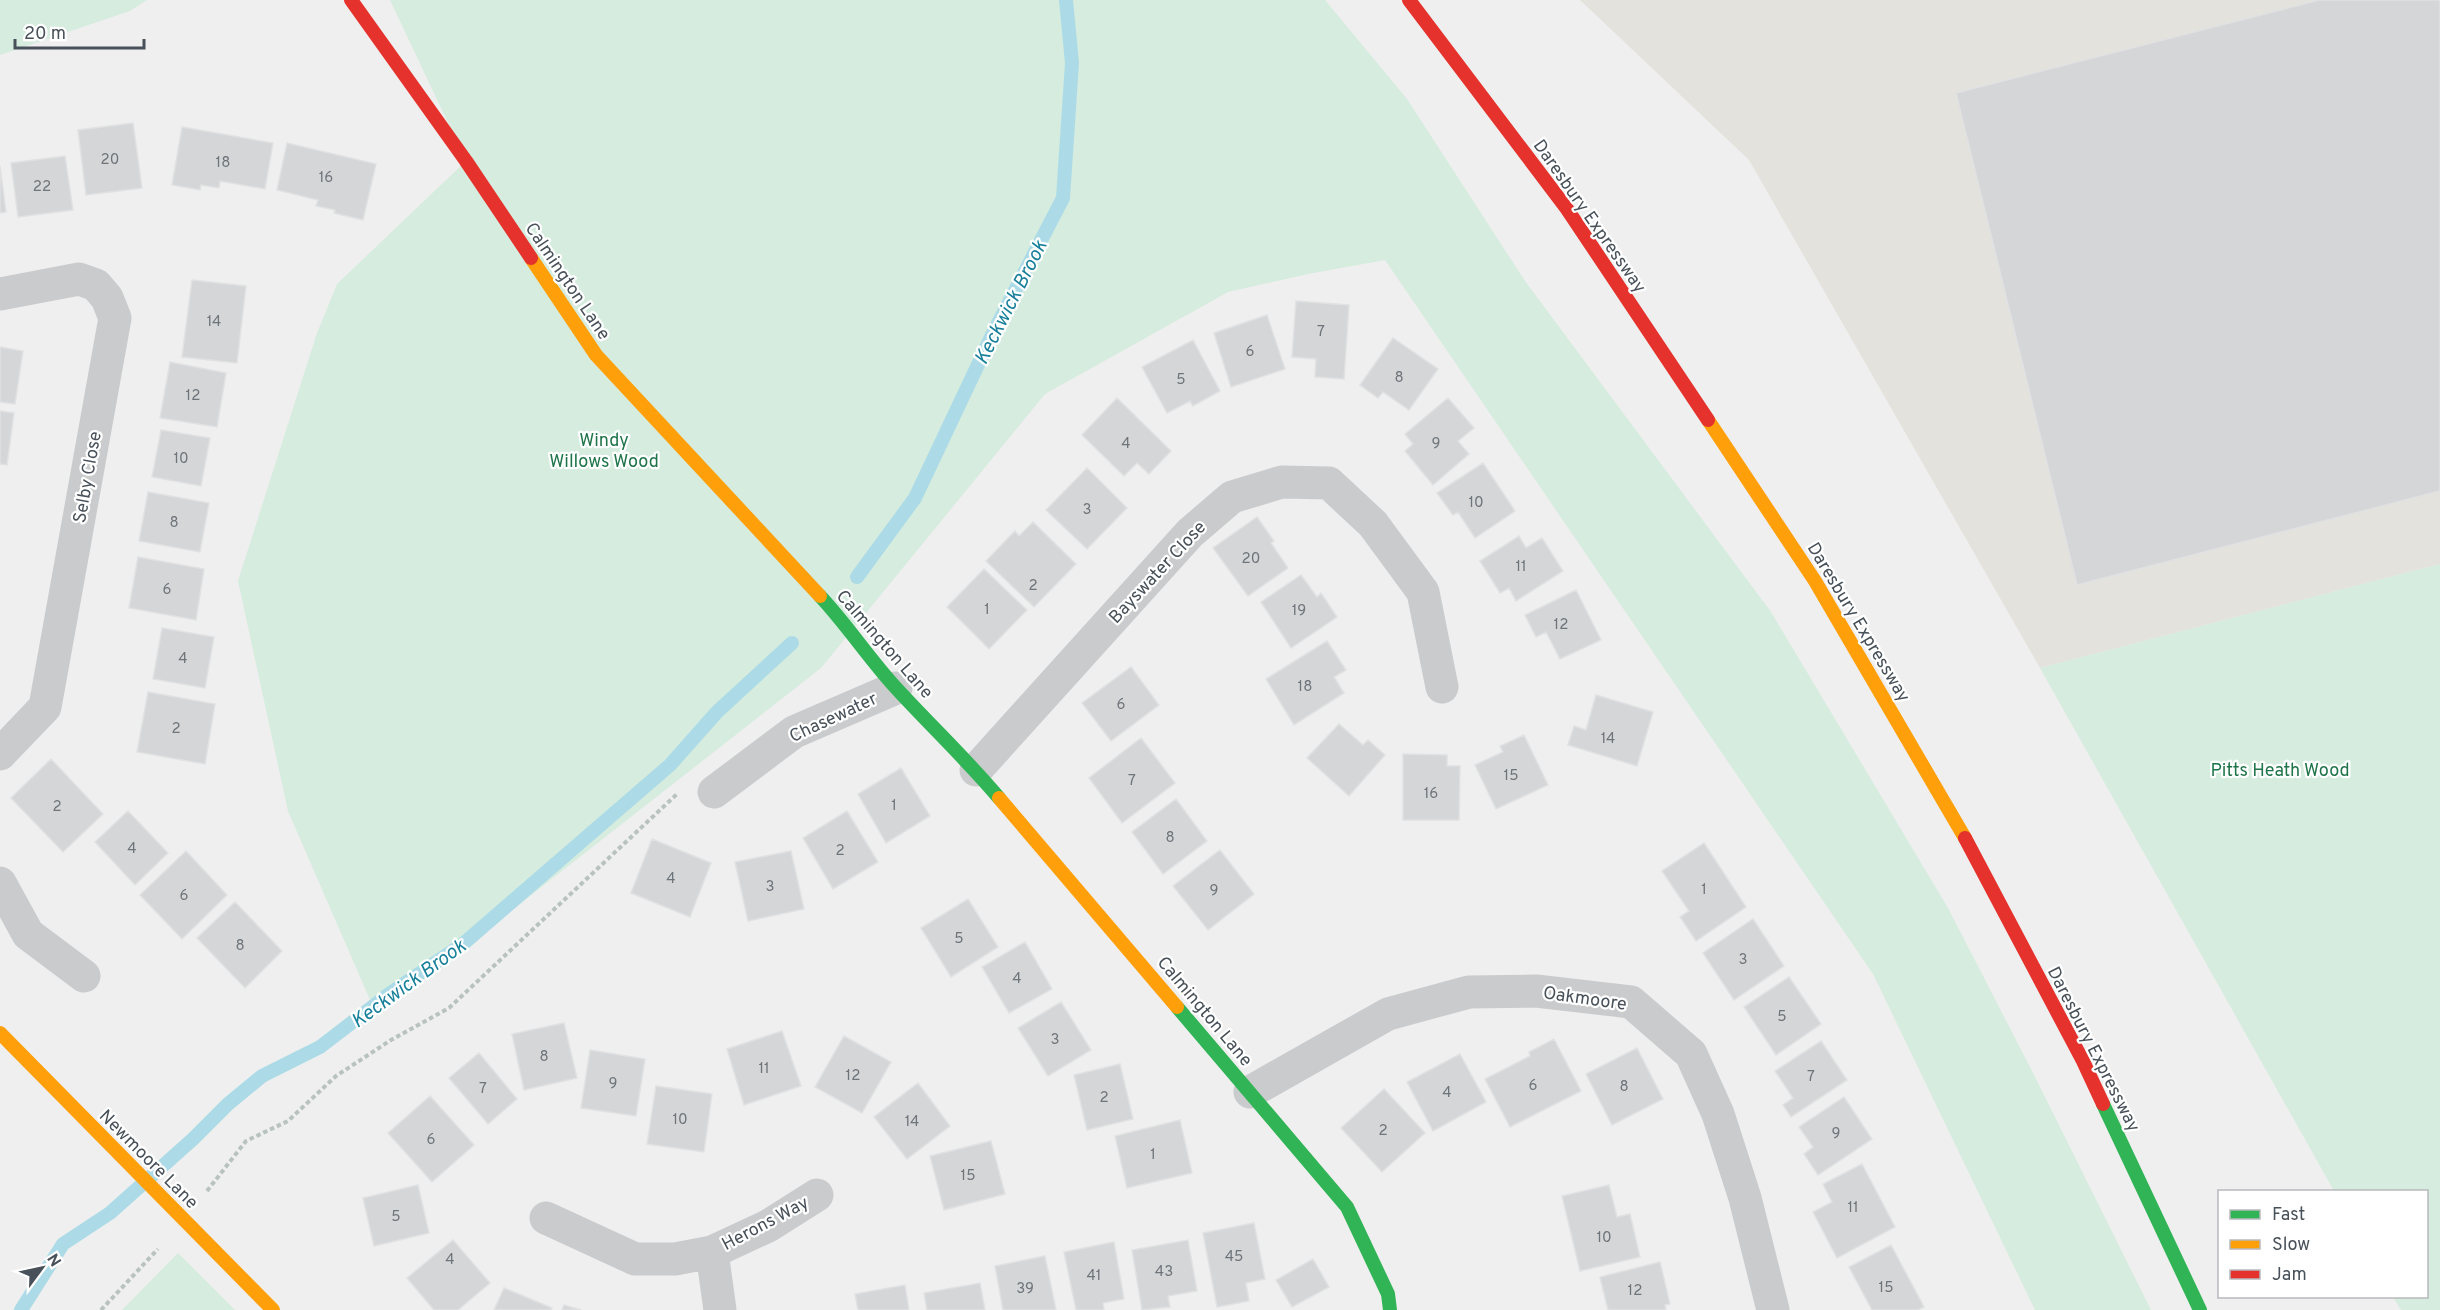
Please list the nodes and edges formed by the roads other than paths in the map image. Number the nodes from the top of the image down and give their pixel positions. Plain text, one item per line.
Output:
1 (351, 0) edge
2 (1409, 0) edge
3 (0, 294) edge
4 (1442, 687) dead end
5 (896, 688) junction
6 (0, 754) edge
7 (976, 770) junction
8 (714, 792) road end
9 (0, 883) edge
10 (84, 976) dead end
11 (0, 1034) edge
12 (1250, 1092) junction
13 (817, 1195) dead end
14 (546, 1218) dead end
15 (712, 1252) junction
16 (273, 1310) edge
17 (720, 1310) edge
18 (1390, 1310) edge
19 (1773, 1310) edge
20 (2200, 1310) edge

1 - 5 street, Calmington Lane
2 - 20 street, Daresbury Expressway
3 - 6 street, Selby Close
4 - 7 street, Bayswater Close
5 - 7 street, Calmington Lane
5 - 8 street, Chasewater
7 - 12 street, Calmington Lane
9 - 10 street
11 - 16 street, Newmoore Lane
12 - 18 street, Calmington Lane
12 - 19 street, Oakmoore
13 - 15 street, Herons Way
14 - 15 street, Herons Way
15 - 17 street, Herons Way

